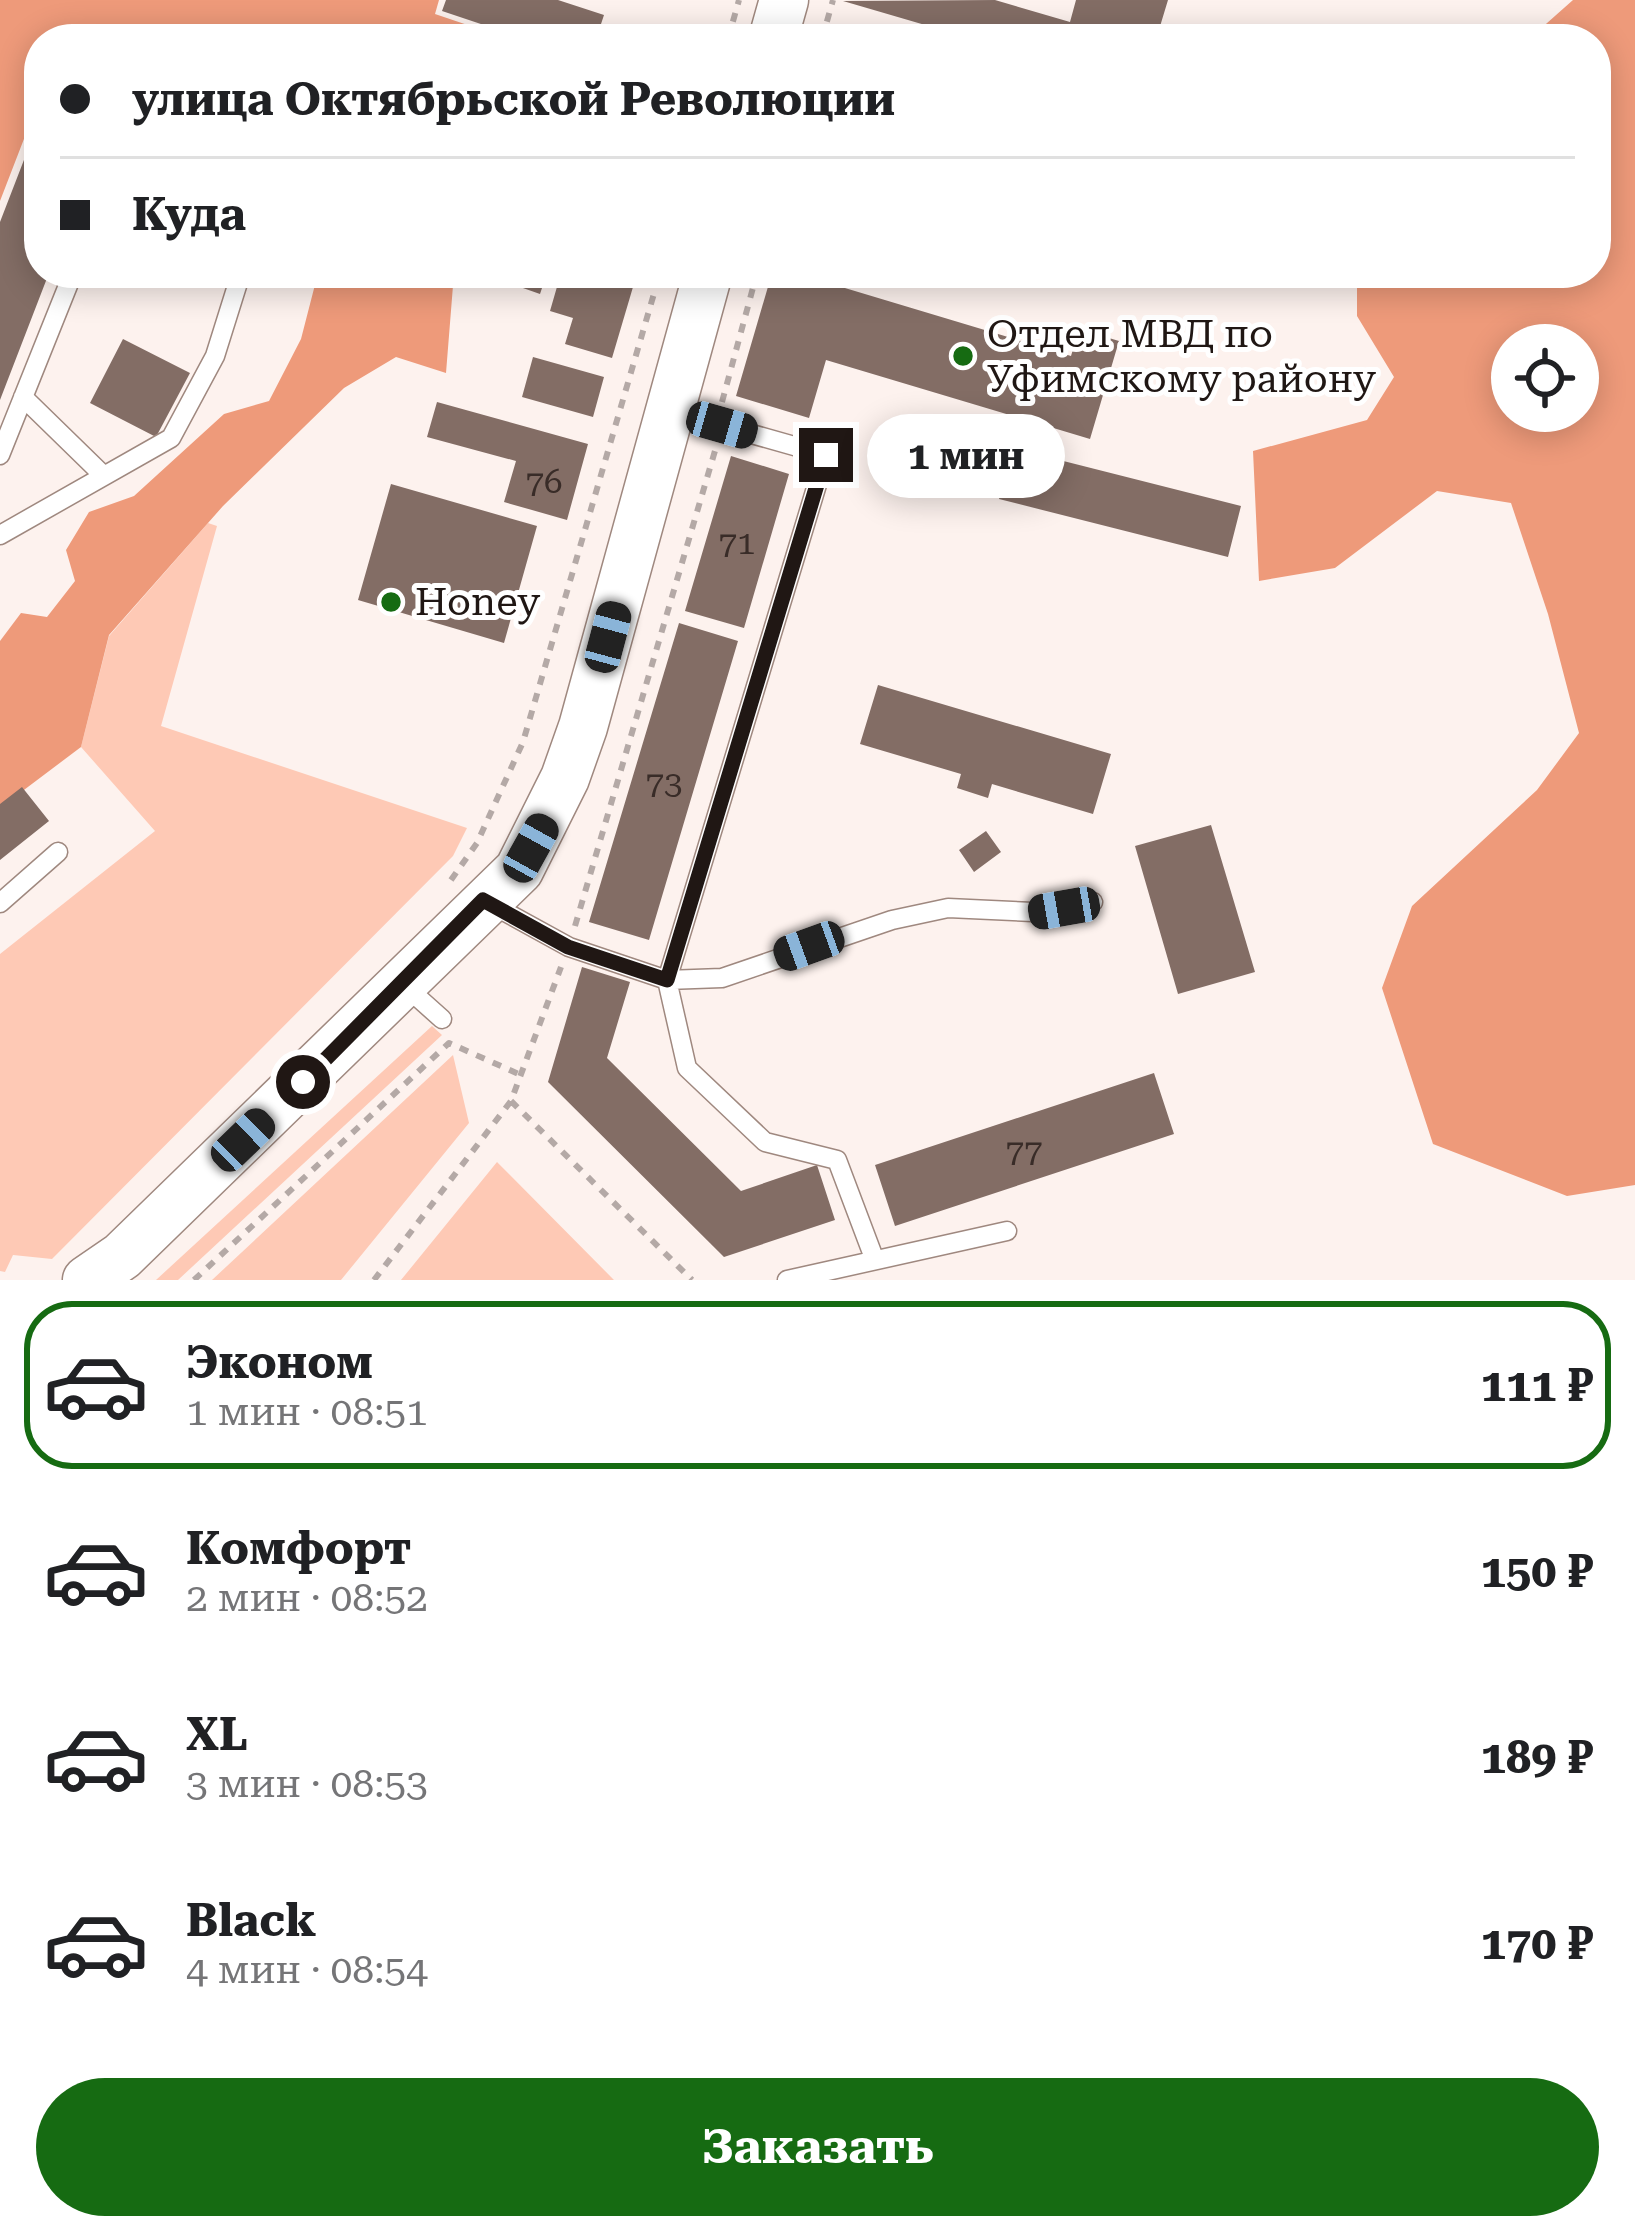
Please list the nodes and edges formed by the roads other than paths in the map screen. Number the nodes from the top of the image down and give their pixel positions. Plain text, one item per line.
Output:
1 (68, 288) edge
2 (236, 288) edge
3 (704, 288) edge
4 (23, 398) junction
5 (670, 411) junction
6 (0, 455) edge
7 (104, 476) junction
8 (0, 535) edge
9 (58, 852) dead end
10 (483, 900) junction
11 (1094, 902) dead end
12 (0, 903) edge
13 (667, 980) junction
14 (404, 985) junction
15 (442, 1019) dead end
16 (1007, 1231) dead end
17 (874, 1258) junction
18 (108, 1272) edge
19 (60, 1280) edge
20 (787, 1280) edge

1 - 4 lane
2 - 7 lane
3 - 5 street
4 - 6 lane
4 - 7 lane
5 - 10 street
5 - 13 lane
7 - 8 lane
9 - 12 lane
10 - 13 lane
10 - 14 street
11 - 13 lane
13 - 17 lane
14 - 15 lane
14 - 18 street
16 - 17 lane
17 - 20 lane
18 - 19 street

